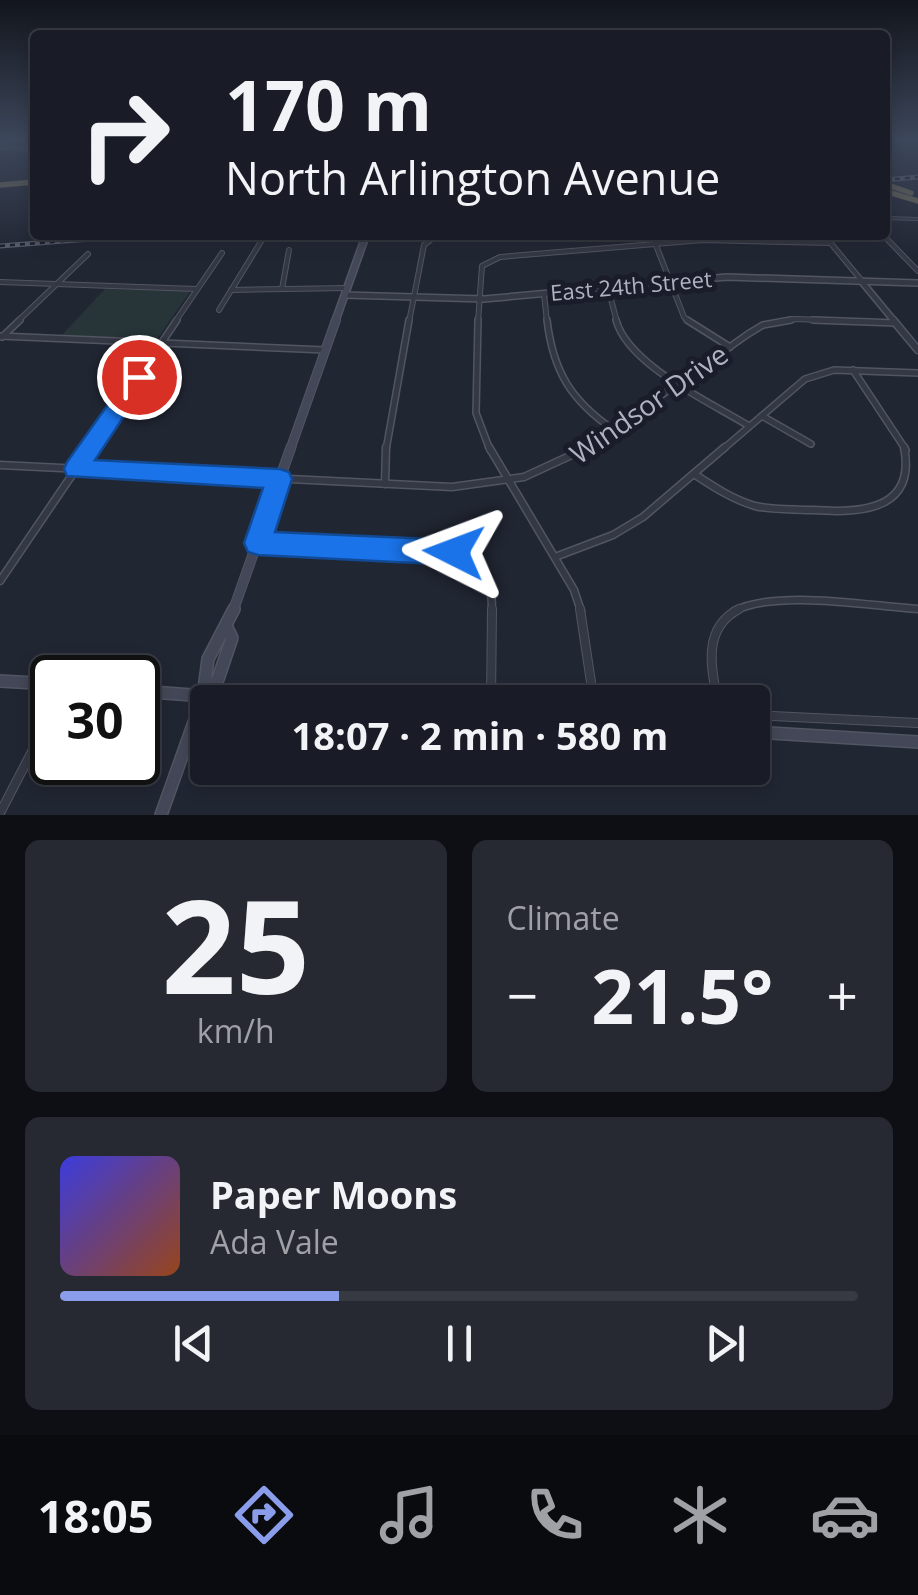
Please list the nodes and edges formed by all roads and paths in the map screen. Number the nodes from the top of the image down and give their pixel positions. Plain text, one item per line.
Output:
1 (30, 180) edge
2 (0, 183) edge
3 (890, 189) edge
4 (918, 200) edge
5 (890, 218) edge
6 (918, 219) edge
7 (262, 240) edge
8 (364, 240) edge
9 (428, 240) edge
10 (654, 240) edge
11 (828, 240) edge
12 (888, 240) edge
13 (831, 243) junction
14 (655, 244) junction
15 (289, 250) dead end
16 (222, 253) dead end
17 (88, 254) dead end
18 (918, 271) edge
19 (862, 281) junction
20 (0, 282) edge
21 (670, 282) junction
22 (918, 283) edge
23 (56, 284) junction
24 (608, 288) junction
25 (282, 289) junction
26 (196, 290) junction
27 (231, 290) junction
28 (346, 292) junction
29 (544, 294) junction
30 (414, 297) junction
31 (479, 299) junction
32 (219, 310) dead end
33 (896, 323) junction
34 (1, 337) edge
35 (161, 343) junction
36 (730, 348) junction
37 (326, 350) junction
38 (918, 350) edge
39 (853, 370) junction
40 (918, 372) edge
41 (678, 384) junction
42 (762, 416) junction
43 (749, 426) junction
44 (614, 430) junction
45 (811, 444) dead end
46 (0, 465) edge
47 (76, 469) junction
48 (694, 474) junction
49 (914, 475) dead end
50 (280, 479) junction
51 (512, 482) junction
52 (385, 484) junction
53 (900, 502) dead end
54 (258, 543) junction
55 (556, 557) junction
56 (0, 580) edge
57 (918, 609) edge
58 (0, 681) edge
59 (30, 683) edge
60 (212, 685) edge
61 (491, 685) edge
62 (592, 685) edge
63 (714, 685) edge
64 (160, 693) edge
65 (190, 696) edge
66 (770, 716) edge
67 (918, 723) edge
68 (770, 731) edge
69 (190, 732) edge
70 (918, 742) edge
71 (30, 755) edge
72 (0, 813) edge
73 (161, 815) edge

1 - 2 highway
3 - 4 highway
5 - 6 street
7 - 27 street
8 - 28 main road
9 - 30 street
10 - 14 street
11 - 13 street
12 - 18 street
13 - 14 street
13 - 19 street
14 - 21 street
14 - 31 street
15 - 25 street
16 - 26 street
17 - 23 street
19 - 21 street, East 24th Street
19 - 22 street, East 24th Street
19 - 33 street
20 - 23 street
21 - 24 street, East 24th Street
21 - 36 street
23 - 26 street
23 - 34 street
24 - 29 street, East 24th Street
24 - 41 street
25 - 27 street, East 24th Street
25 - 28 street, East 24th Street
26 - 35 street
27 - 32 street
28 - 30 street, East 24th Street
28 - 37 main road
29 - 31 street, East 24th Street
29 - 44 street
30 - 31 street, East 24th Street
30 - 52 street
31 - 51 street
33 - 36 street, Windsor Drive
33 - 38 street
34 - 35 street
35 - 37 street
35 - 47 street
36 - 41 street, Windsor Drive
37 - 50 main road
39 - 40 street
39 - 42 street
39 - 49 street
41 - 43 street
41 - 44 street, Windsor Drive
42 - 43 street
42 - 45 street
43 - 48 street
44 - 51 street, Windsor Drive
46 - 47 street, Windsor Drive
47 - 50 street, Windsor Drive
47 - 56 street
48 - 53 street
48 - 55 street
50 - 52 street, Windsor Drive
50 - 54 main road
51 - 52 street, Windsor Drive
51 - 55 street
54 - 60 main road
54 - 61 street
55 - 62 street
57 - 63 street
58 - 59 main road
64 - 65 main road
66 - 67 street
68 - 70 main road
69 - 73 main road
71 - 72 street

